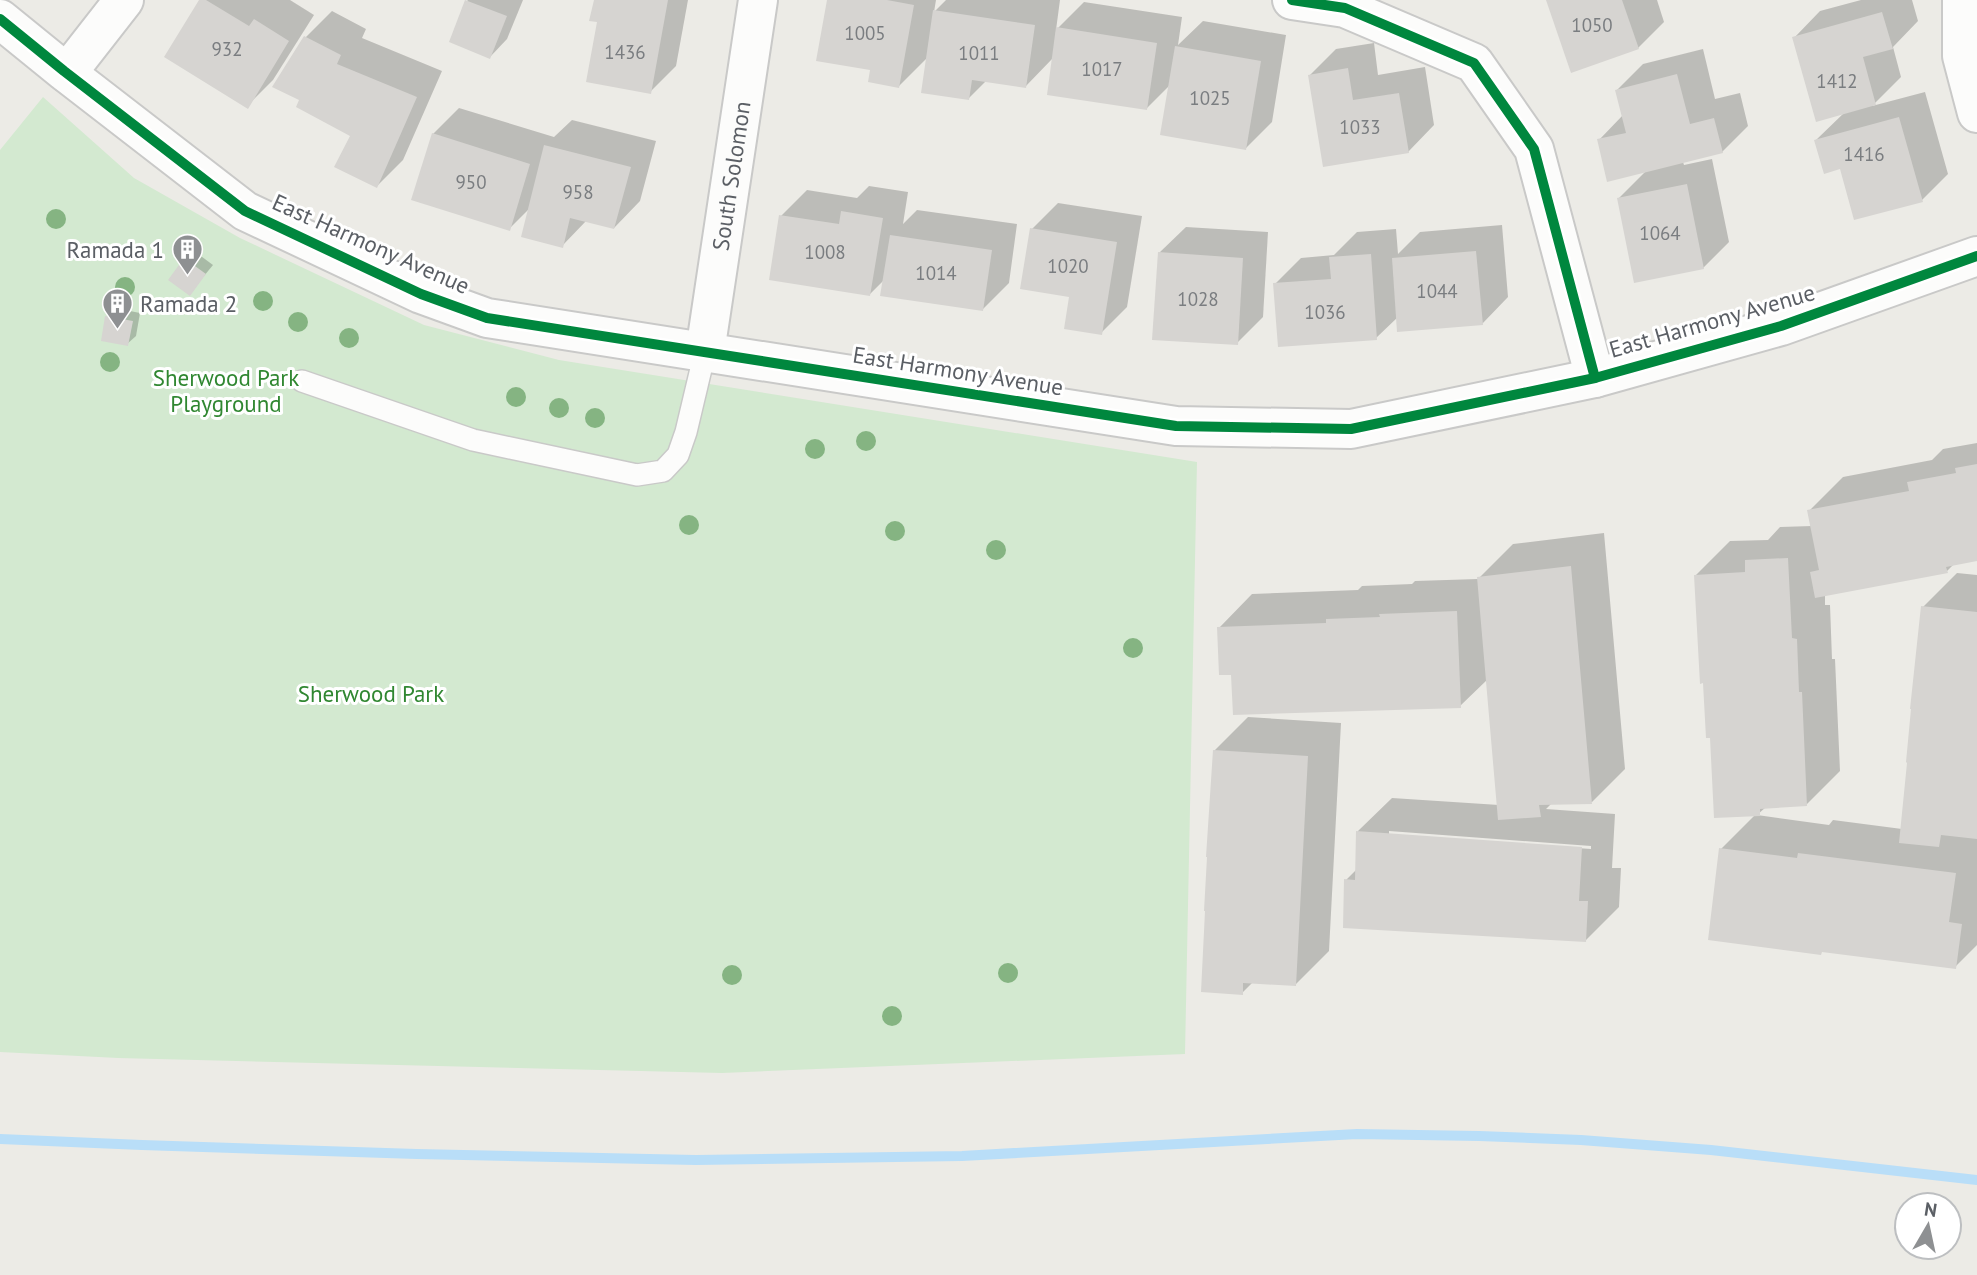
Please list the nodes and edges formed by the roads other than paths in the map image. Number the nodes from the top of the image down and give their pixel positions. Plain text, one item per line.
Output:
1 (124, 0) edge
2 (758, 0) edge
3 (1292, 0) edge
4 (1962, 0) edge
5 (0, 19) edge
6 (67, 73) junction
7 (1977, 113) edge
8 (1977, 256) edge
9 (705, 352) junction
10 (1595, 378) junction
11 (302, 382) dead end

1 - 6 street
2 - 9 street, South Solomon
3 - 10 street
4 - 7 street
5 - 6 street, East Harmony Avenue
6 - 9 street, East Harmony Avenue
8 - 10 street, East Harmony Avenue
9 - 10 street, East Harmony Avenue
9 - 11 lane

